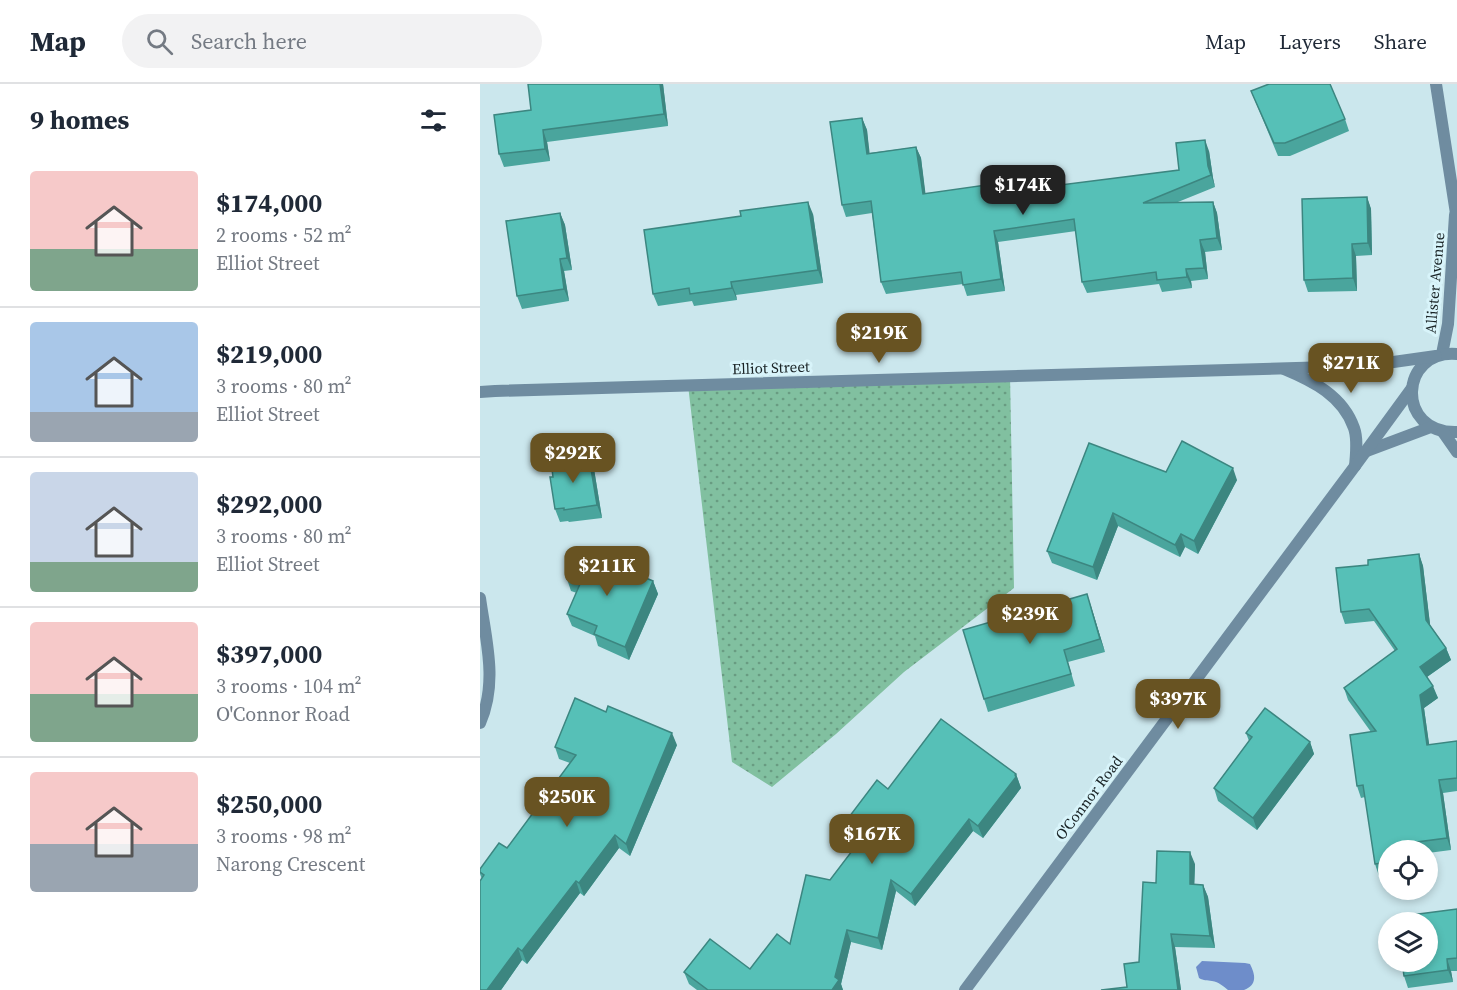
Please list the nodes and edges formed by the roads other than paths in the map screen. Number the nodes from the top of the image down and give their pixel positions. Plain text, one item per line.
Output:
1 (1436, 84) edge
2 (1456, 218) edge
3 (1457, 354) edge
4 (1439, 355) junction
5 (1280, 367) junction
6 (1412, 388) junction
7 (480, 393) edge
8 (1431, 427) junction
9 (1443, 432) junction
10 (1457, 432) edge
11 (1366, 452) junction
12 (1457, 452) edge
13 (1355, 466) junction
14 (480, 598) edge
15 (480, 723) edge
16 (966, 990) edge

1 - 2 street, Allister Avenue
2 - 4 street, Allister Avenue
3 - 4 street, Elliot Street
4 - 5 street, Elliot Street
4 - 6 street, O'Connor Road
5 - 7 street, Elliot Street
5 - 13 street, Elliot Street
6 - 8 street
6 - 11 street, O'Connor Road
8 - 9 street
8 - 11 street
9 - 10 street
9 - 12 street
11 - 13 street, O'Connor Road
13 - 16 street, O'Connor Road
14 - 15 street

